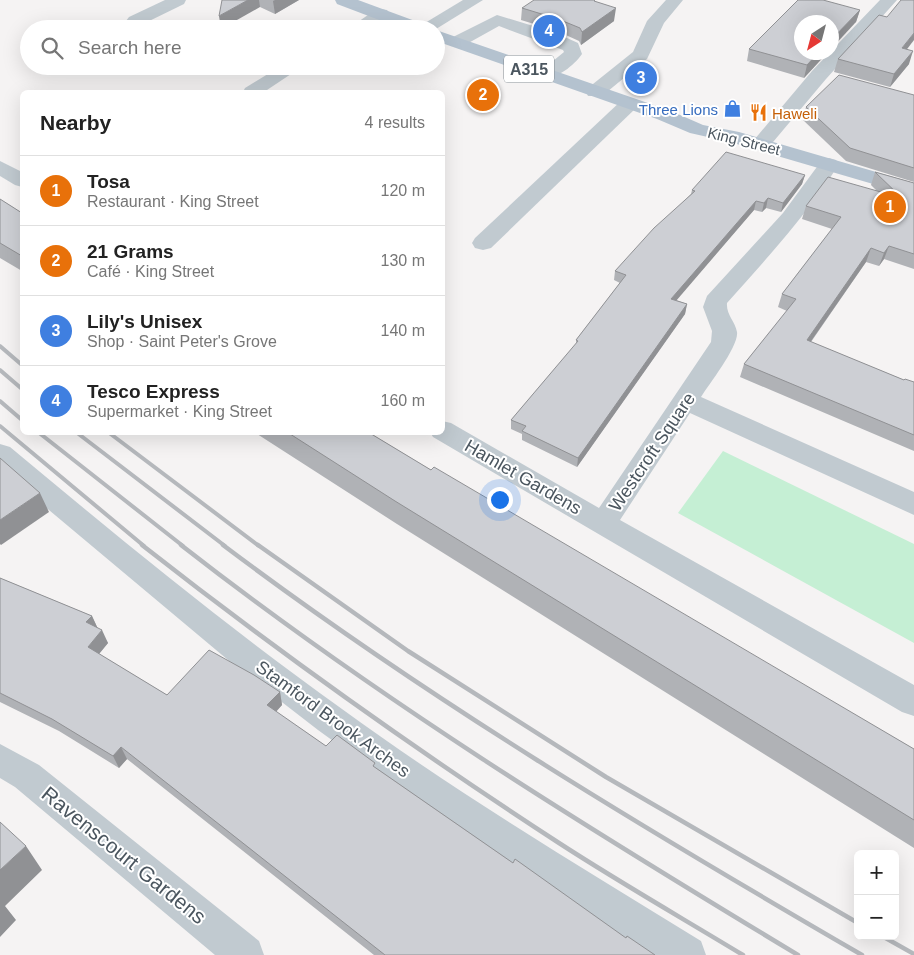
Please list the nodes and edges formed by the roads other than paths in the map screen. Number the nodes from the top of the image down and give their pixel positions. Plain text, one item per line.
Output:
1 (178, 0) edge
2 (343, 0) edge
3 (474, 0) edge
4 (675, 0) edge
5 (889, 0) edge
6 (381, 14) junction
7 (137, 20) edge
8 (371, 20) edge
9 (397, 20) edge
10 (438, 20) edge
11 (445, 38) edge
12 (457, 42) junction
13 (279, 75) edge
14 (545, 75) junction
15 (819, 75) junction
16 (841, 81) edge
17 (255, 90) edge
18 (595, 92) junction
19 (629, 104) junction
20 (761, 144) junction
21 (829, 164) junction
22 (0, 167) edge
23 (20, 180) edge
24 (914, 190) edge
25 (483, 243) dead end
26 (687, 400) junction
27 (445, 432) edge
28 (0, 454) edge
29 (914, 504) edge
30 (603, 524) junction
31 (914, 702) edge
32 (0, 760) edge
33 (245, 955) edge
34 (687, 955) edge

1 - 7 street
2 - 6 main road
3 - 10 street
4 - 18 street
5 - 15 street
6 - 8 street
6 - 9 main road
11 - 12 main road, King Street / A315
12 - 14 main road, King Street / A315
12 - 14 street
13 - 17 street
14 - 18 main road, King Street / A315
15 - 16 street
15 - 20 street
18 - 19 main road, King Street / A315
19 - 20 main road, King Street / A315
19 - 25 street
20 - 21 main road, King Street / A315
21 - 24 main road, King Street / A315
21 - 26 street, Westcroft Square
22 - 23 street
26 - 29 street
26 - 30 street, Westcroft Square
27 - 30 street, Hamlet Gardens
28 - 34 street, Stamford Brook Arches
30 - 31 street, Westcroft Square
32 - 33 street, Ravenscourt Gardens

